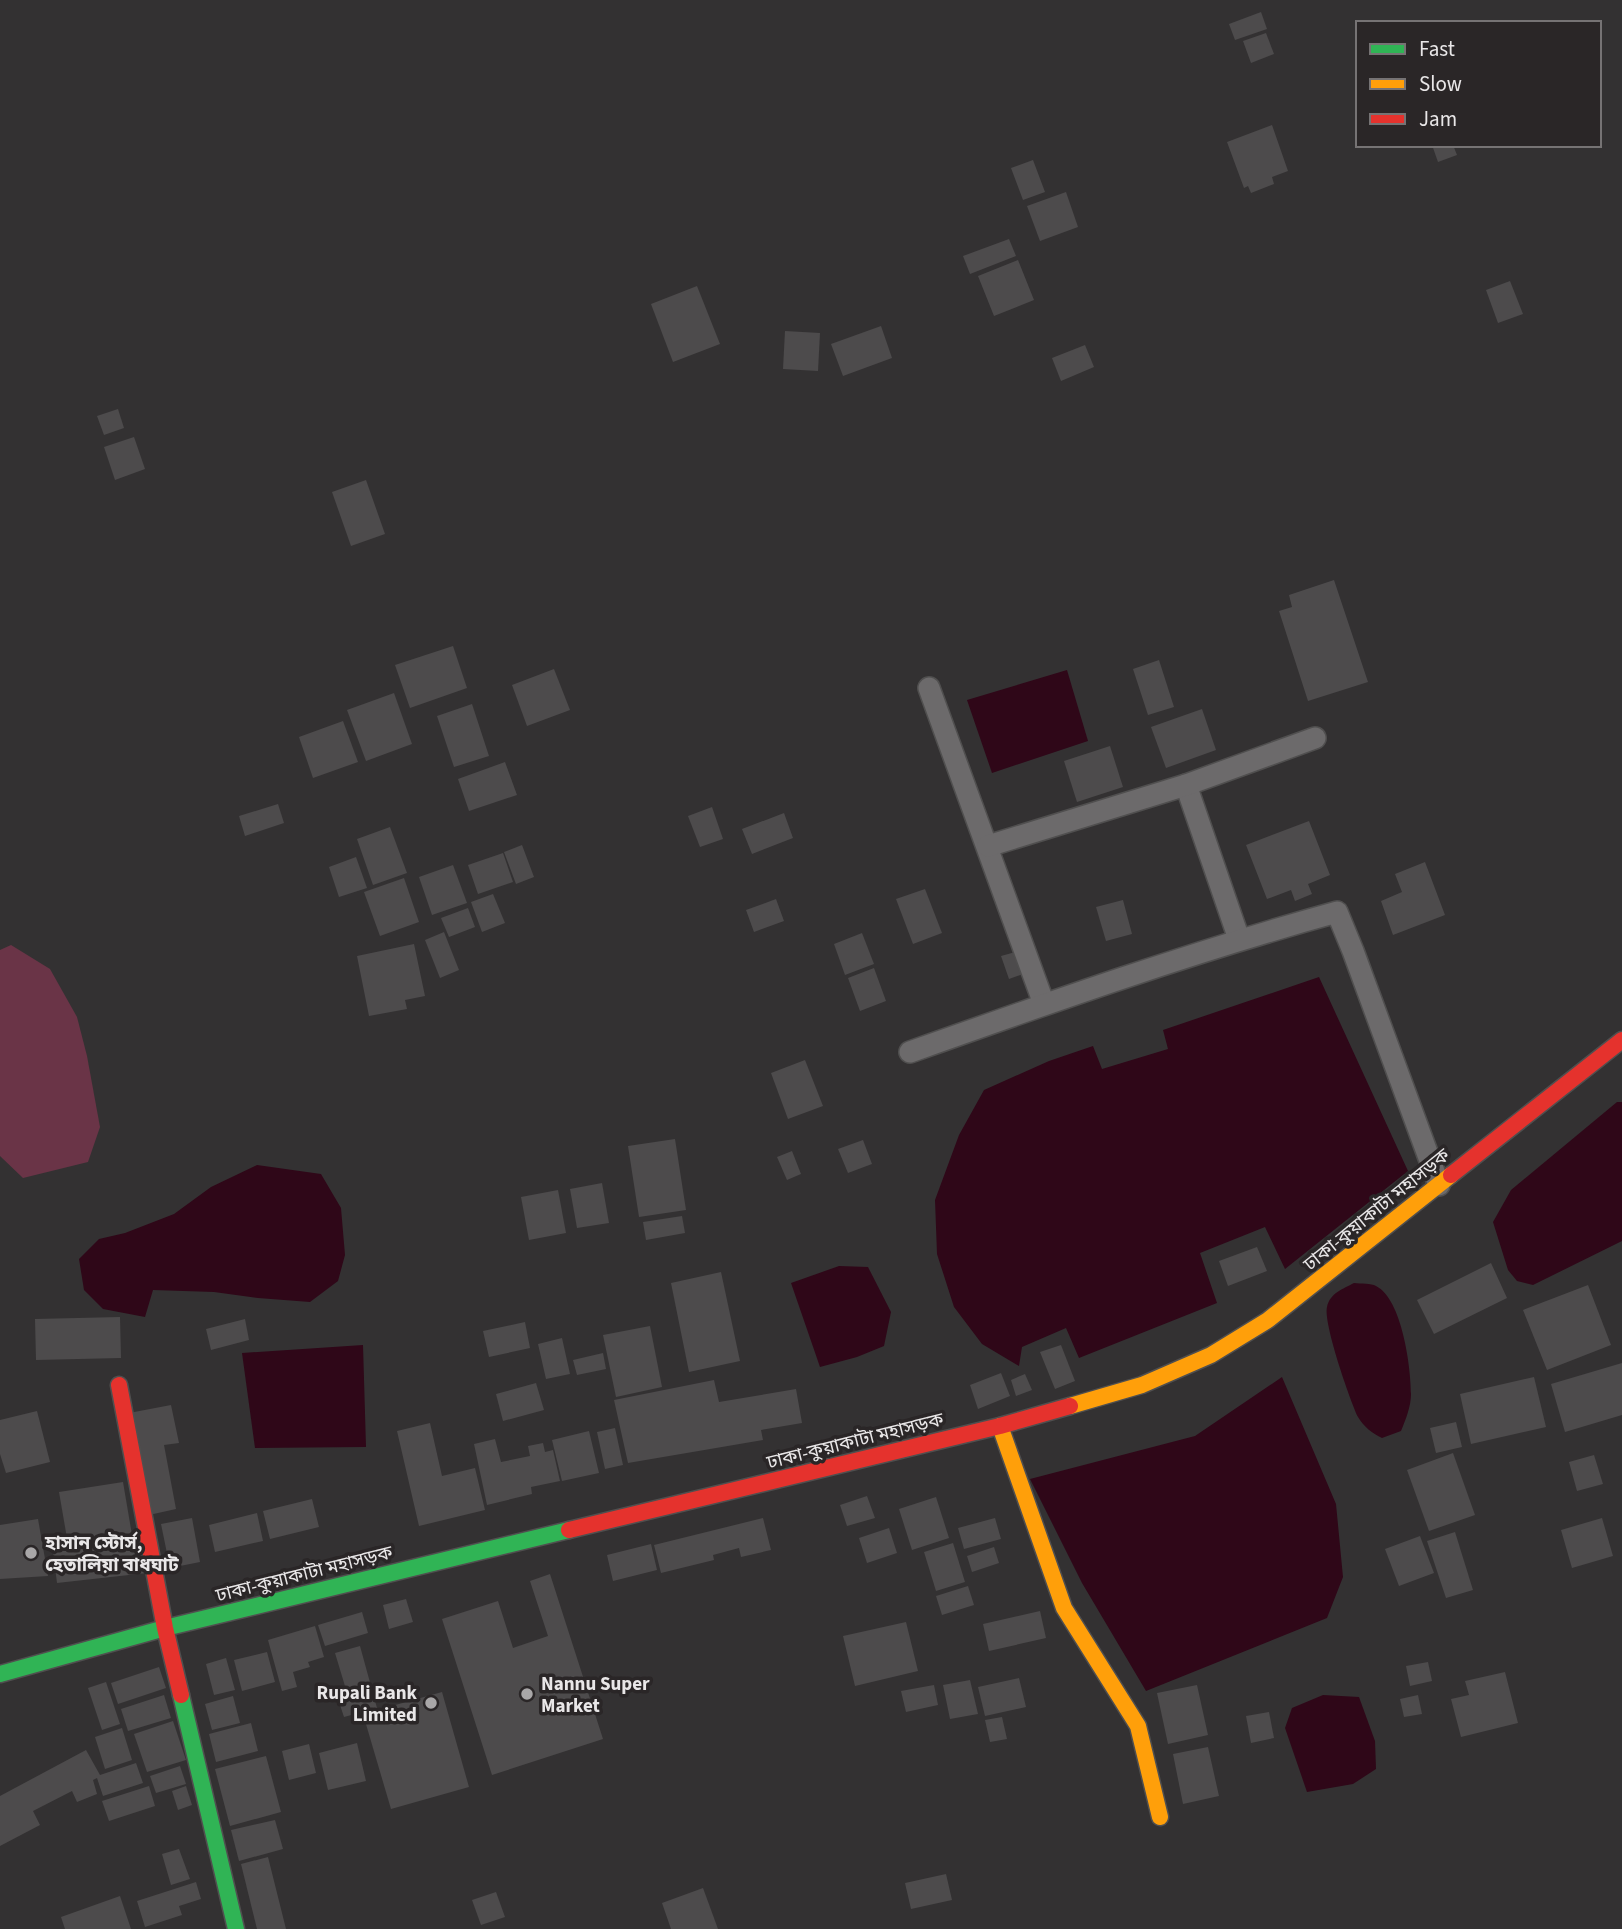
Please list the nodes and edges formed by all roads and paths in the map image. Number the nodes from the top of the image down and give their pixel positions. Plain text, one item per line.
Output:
1 (929, 688) dead end
2 (1315, 738) dead end
3 (1186, 785) junction
4 (988, 846) junction
5 (1239, 939) junction
6 (1044, 1004) junction
7 (1622, 1040) edge
8 (910, 1052) dead end
9 (1439, 1185) junction
10 (119, 1385) dead end
11 (1000, 1426) junction
12 (166, 1628) junction
13 (0, 1655) edge
14 (3, 1673) edge
15 (1160, 1817) dead end
16 (236, 1929) edge

1 - 4 lane
2 - 3 lane
3 - 4 lane
3 - 5 lane
4 - 6 lane
5 - 6 lane
5 - 9 lane
6 - 8 lane
7 - 9 main road, ঢাকা-কুয়াকাটা মহাসড়ক
9 - 11 main road, ঢাকা-কুয়াকাটা মহাসড়ক
10 - 12 main road
11 - 12 main road, ঢাকা-কুয়াকাটা মহাসড়ক
11 - 15 main road
12 - 14 main road, ঢাকা-কুয়াকাটা মহাসড়ক
12 - 16 main road
13 - 14 main road

